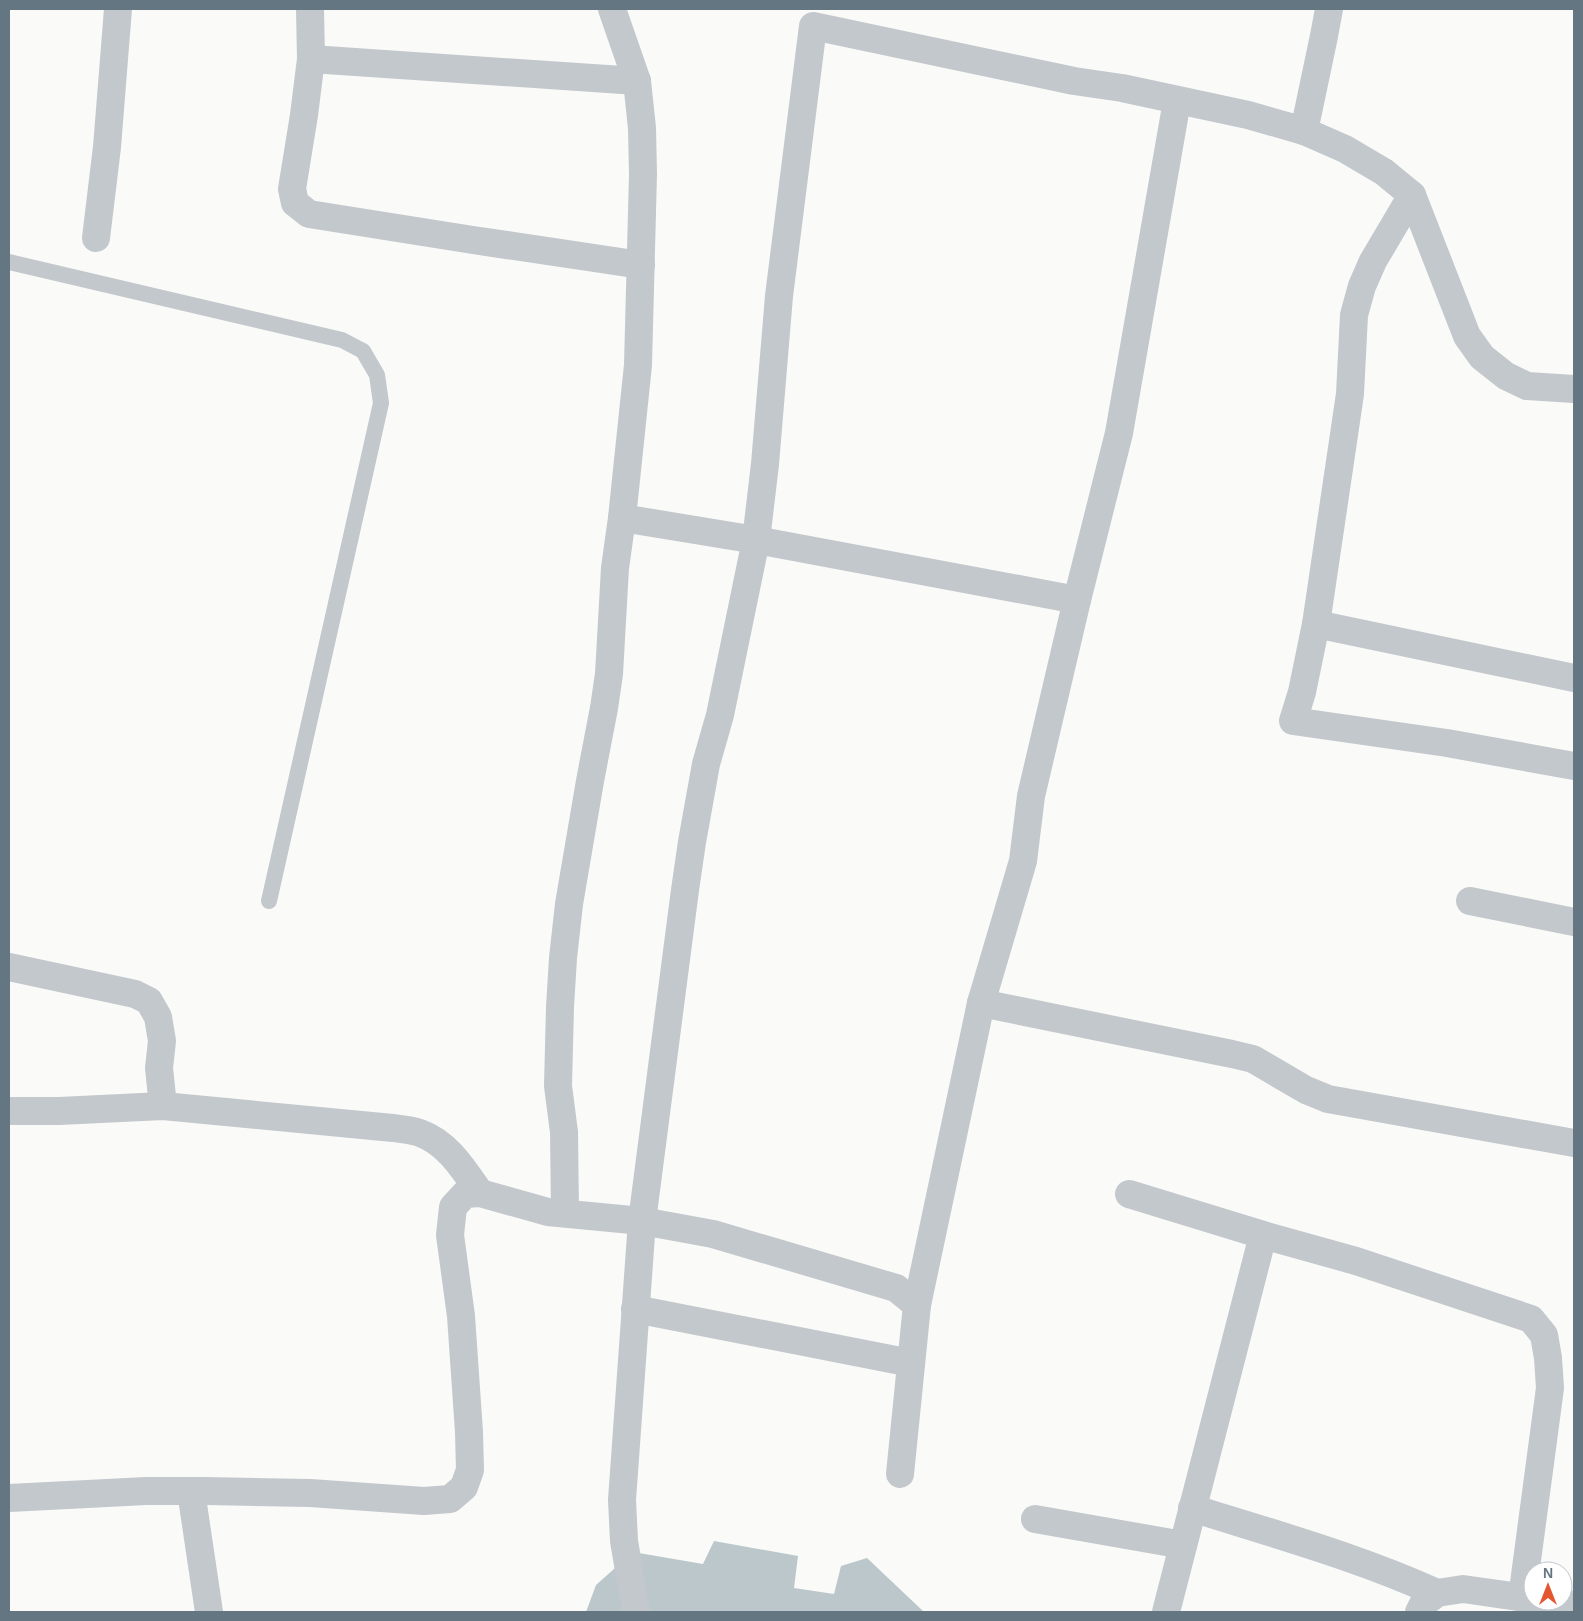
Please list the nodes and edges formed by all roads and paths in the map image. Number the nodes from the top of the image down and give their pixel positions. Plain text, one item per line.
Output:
1 (118, 9) edge
2 (310, 9) edge
3 (612, 9) edge
4 (1329, 9) edge
5 (311, 59) junction
6 (637, 81) junction
7 (1177, 101) junction
8 (1304, 130) junction
9 (1412, 195) junction
10 (96, 238) dead end
11 (9, 262) edge
12 (641, 265) junction
13 (1574, 389) edge
14 (622, 518) junction
15 (756, 540) junction
16 (1077, 600) junction
17 (1316, 624) junction
18 (1574, 678) edge
19 (1574, 766) edge
20 (269, 901) dead end
21 (1470, 901) dead end
22 (1574, 922) edge
23 (9, 967) edge
24 (981, 1004) junction
25 (163, 1106) junction
26 (9, 1111) edge
27 (1574, 1143) edge
28 (480, 1193) junction
29 (1129, 1194) dead end
30 (565, 1213) junction
31 (642, 1221) junction
32 (1262, 1235) junction
33 (917, 1305) junction
34 (635, 1309) junction
35 (911, 1363) junction
36 (900, 1474) dead end
37 (191, 1491) junction
38 (9, 1498) edge
39 (1192, 1508) junction
40 (1035, 1519) dead end
41 (1183, 1545) junction
42 (1536, 1561) edge
43 (1523, 1598) edge
44 (1428, 1602) edge
45 (209, 1612) edge
46 (636, 1612) edge
47 (1166, 1612) edge

1 - 10 street
2 - 5 street
3 - 6 street
4 - 8 street
5 - 6 street
5 - 12 street
6 - 12 street
7 - 8 street
7 - 15 street
7 - 16 street
8 - 9 street
9 - 13 street
9 - 17 street
11 - 20 lane
12 - 14 street
14 - 15 street
14 - 30 street
15 - 16 street
15 - 31 street
16 - 24 street
17 - 18 street
17 - 19 street
21 - 22 street
23 - 25 street
24 - 27 street
24 - 33 street
25 - 26 street
25 - 28 street
28 - 30 street
28 - 37 street
29 - 32 street
30 - 31 street
31 - 33 street
31 - 34 street
32 - 39 street
32 - 42 street
33 - 35 street
34 - 35 street
34 - 46 street
35 - 36 street
37 - 38 street
37 - 45 street
39 - 41 street
39 - 44 street
40 - 41 street
41 - 47 street
43 - 44 street

